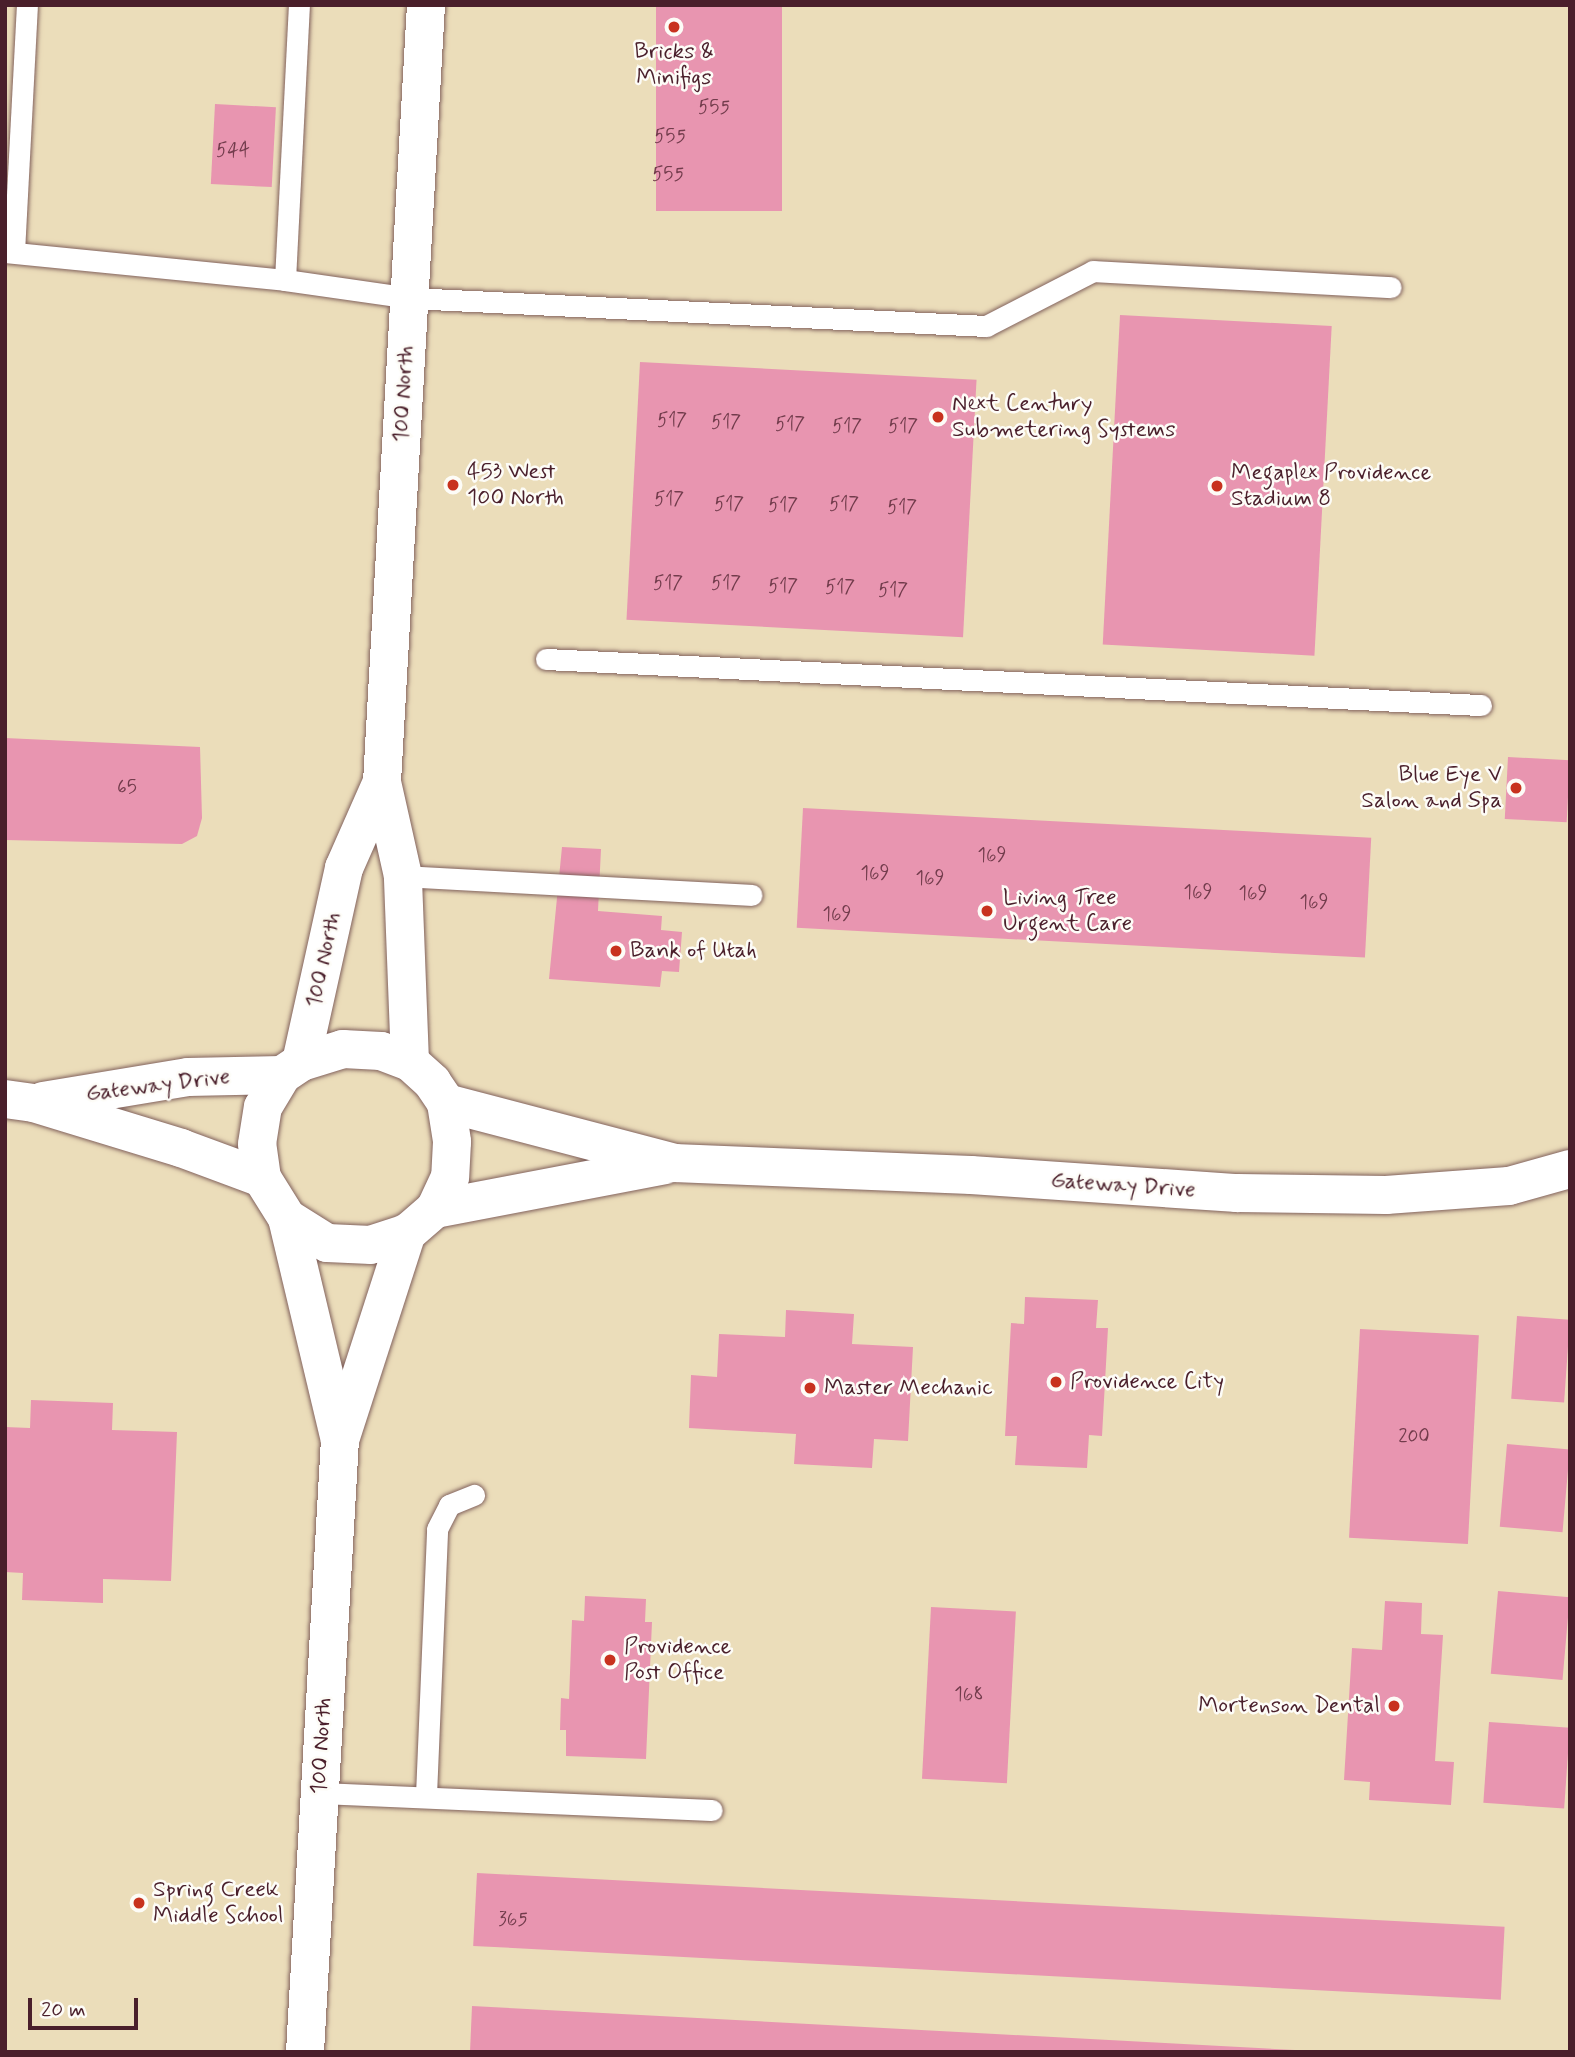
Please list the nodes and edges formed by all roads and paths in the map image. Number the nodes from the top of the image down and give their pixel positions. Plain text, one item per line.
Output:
1 (27, 5) edge
2 (299, 5) edge
3 (426, 5) edge
4 (10, 252) edge
5 (285, 280) junction
6 (1391, 287) dead end
7 (410, 298) junction
8 (546, 659) dead end
9 (1481, 705) dead end
10 (382, 782) junction
11 (403, 876) junction
12 (751, 895) dead end
13 (410, 1062) junction
14 (292, 1068) junction
15 (20, 1101) edge
16 (446, 1103) junction
17 (674, 1163) junction
18 (1570, 1170) edge
19 (262, 1178) junction
20 (287, 1217) junction
21 (421, 1221) junction
22 (340, 1440) junction
23 (474, 1495) dead end
24 (320, 1793) junction
25 (426, 1795) junction
26 (712, 1810) dead end
27 (305, 2052) edge

1 - 4 lane
2 - 5 lane
3 - 7 main road, 100 North
4 - 5 lane
5 - 7 lane
6 - 7 lane
7 - 10 main road, 100 North
8 - 9 lane
10 - 11 main road, 100 North
10 - 14 main road, 100 North
11 - 12 lane
11 - 13 main road, 100 North
13 - 14 main road
13 - 16 main road
14 - 15 main road, Gateway Drive
14 - 19 main road
15 - 19 main road, Gateway Drive
16 - 17 main road, Gateway Drive
16 - 21 main road
17 - 18 main road, Gateway Drive
17 - 21 main road, Gateway Drive
19 - 20 main road
20 - 21 main road
20 - 22 main road, 100 North
21 - 22 main road, 100 North
22 - 24 main road, 100 North
23 - 25 lane
24 - 25 lane
24 - 27 main road, 100 North
25 - 26 lane

